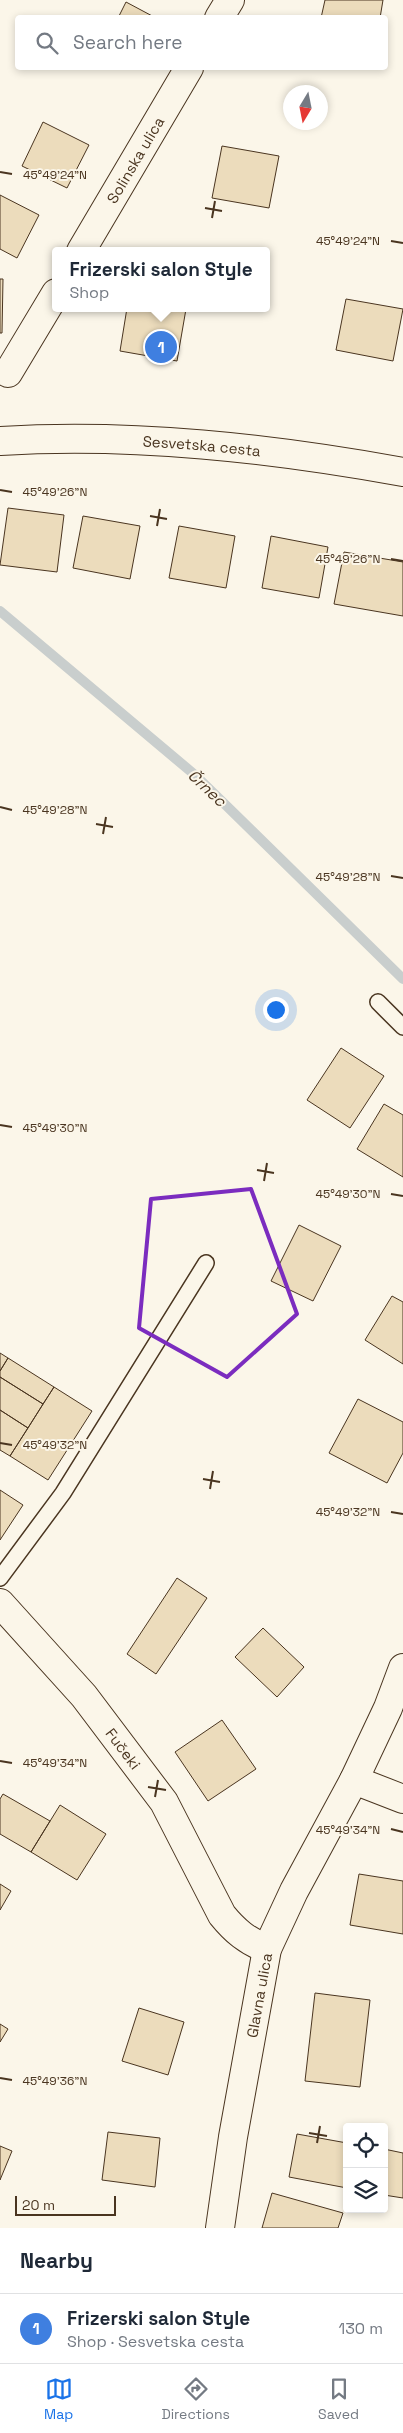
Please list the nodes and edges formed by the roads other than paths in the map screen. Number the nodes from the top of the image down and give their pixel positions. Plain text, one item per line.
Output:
1 (230, 0) edge
2 (221, 15) edge
3 (189, 70) edge
4 (83, 247) edge
5 (52, 300) edge
6 (8, 373) dead end
7 (0, 441) edge
8 (403, 472) edge
9 (378, 1002) dead end
10 (403, 1027) edge
11 (206, 1263) dead end
12 (0, 1578) edge
13 (0, 1603) edge
14 (403, 1668) edge
15 (354, 1780) junction
16 (403, 1799) edge
17 (266, 1949) junction
18 (220, 2228) edge

1 - 2 street
3 - 4 street, Solinska ulica
5 - 6 street
7 - 8 street, Sesvetska cesta
9 - 10 lane
11 - 12 lane
13 - 17 street, Fučeki
14 - 15 street, Glavna ulica
15 - 16 street
15 - 17 street, Glavna ulica
17 - 18 street, Glavna ulica

